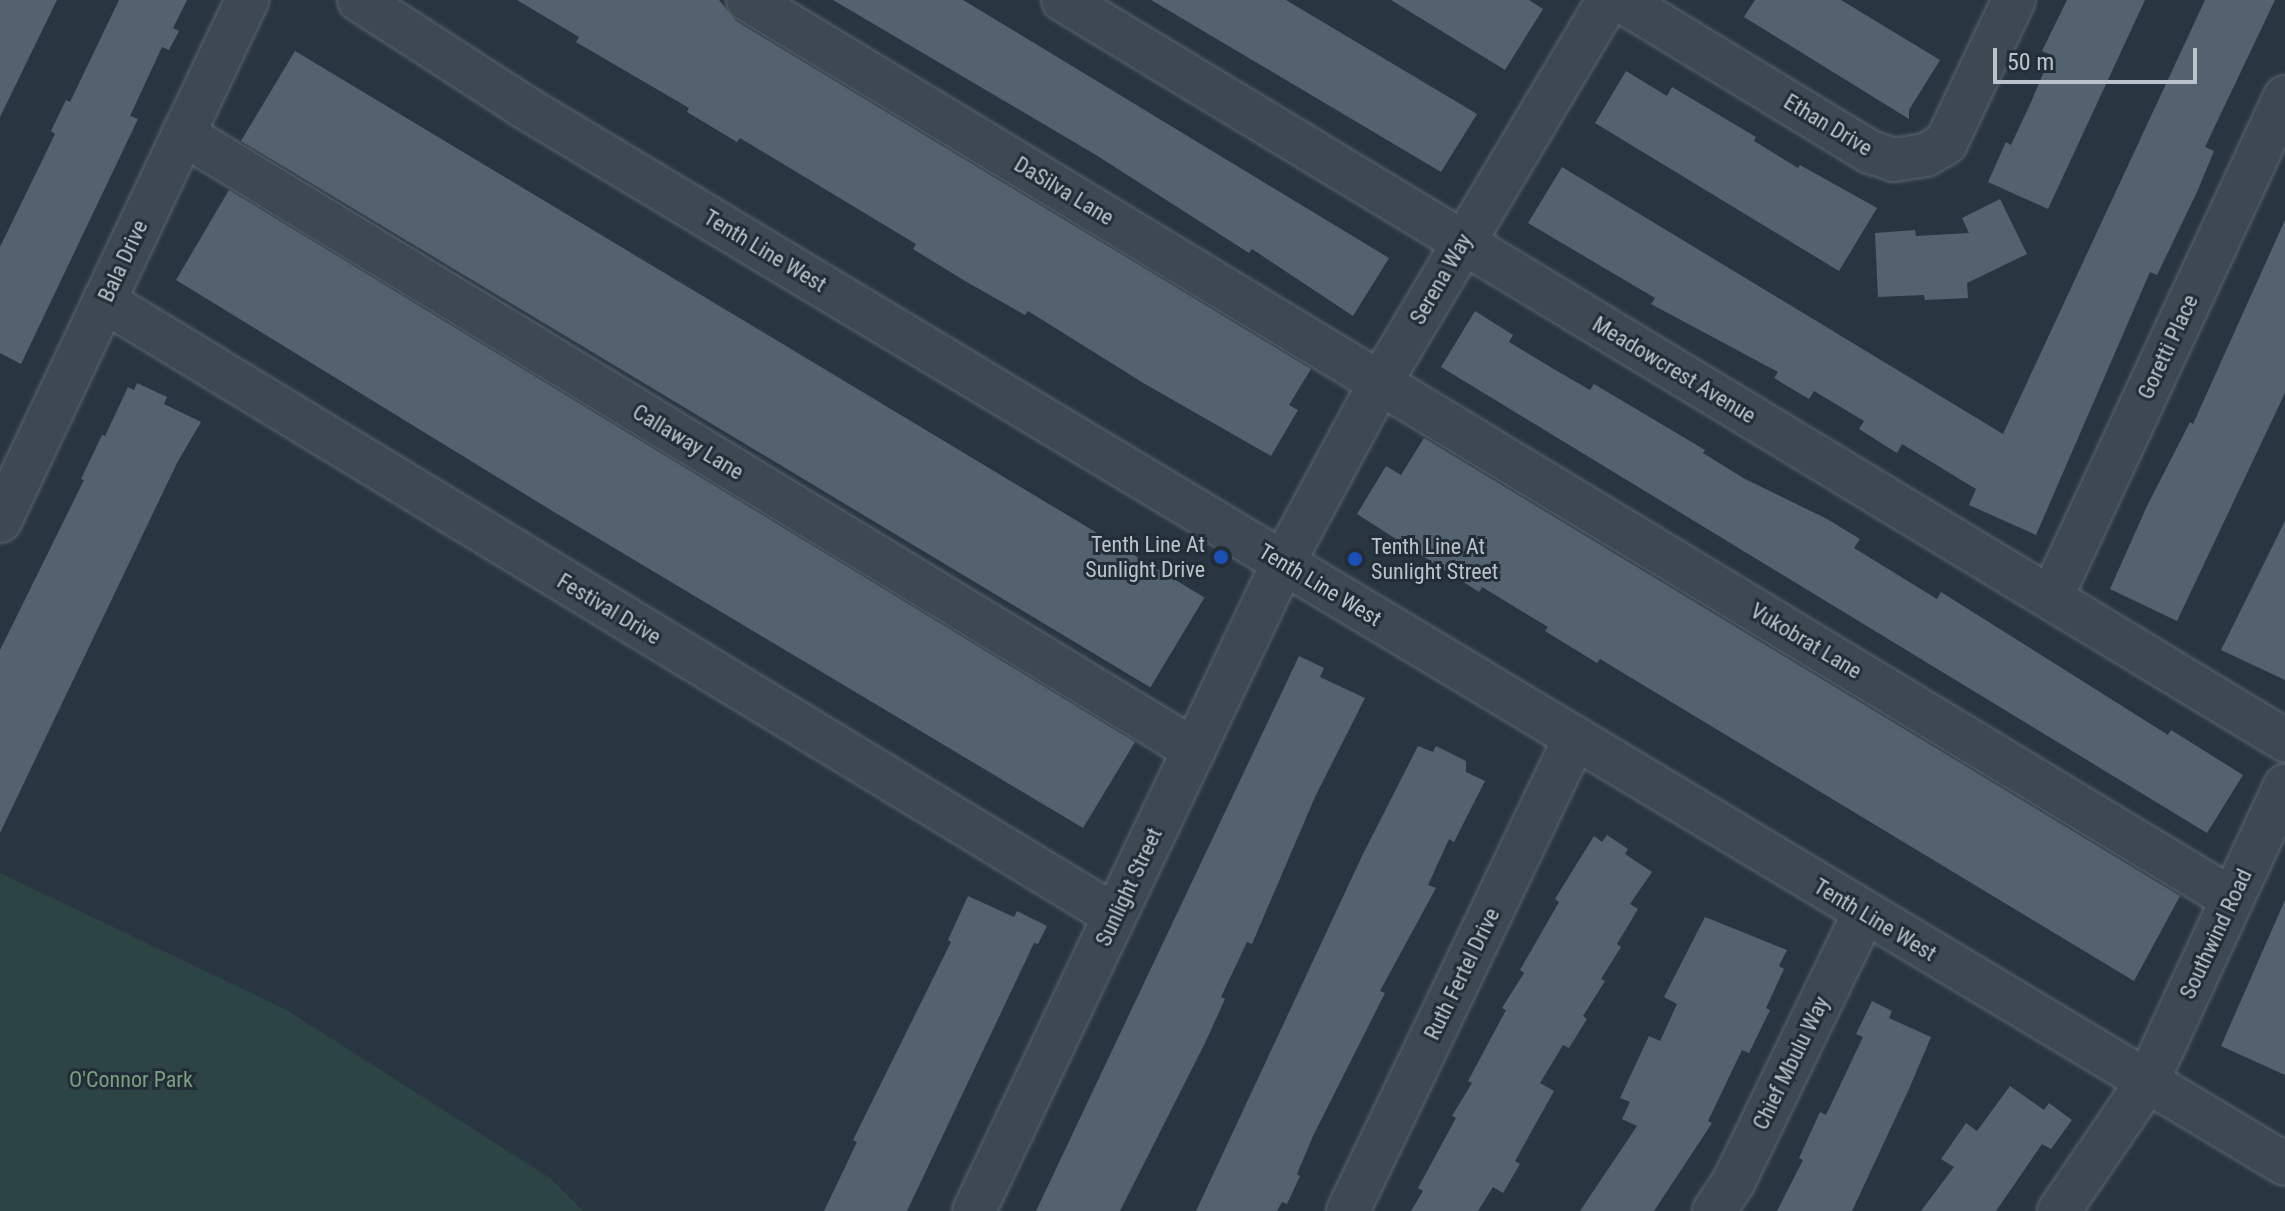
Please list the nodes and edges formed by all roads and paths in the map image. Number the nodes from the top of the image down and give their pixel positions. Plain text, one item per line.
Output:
1 (247, 0) edge
2 (359, 0) edge
3 (748, 0) edge
4 (1063, 0) edge
5 (1608, 0) edge
6 (1620, 0) edge
7 (2014, 0) edge
8 (2285, 97) edge
9 (183, 134) junction
10 (1462, 242) junction
11 (104, 301) junction
12 (1380, 383) junction
13 (0, 521) edge
14 (1283, 563) junction
15 (2051, 598) junction
16 (1575, 738) junction
17 (2285, 740) edge
18 (1194, 750) junction
19 (2285, 786) edge
20 (2232, 899) junction
21 (1864, 913) junction
22 (1115, 916) junction
23 (2147, 1082) junction
24 (2285, 1164) edge
25 (974, 1211) edge
26 (1348, 1211) edge
27 (1714, 1211) edge
28 (2059, 1211) edge

1 - 9 street, Bala Drive
2 - 14 street, Tenth Line West
3 - 12 street, DaSilva Lane
4 - 10 street, Meadowcrest Avenue
5 - 10 street, Serena Way
6 - 7 street, Ethan Drive
8 - 15 street, Goretti Place
9 - 11 street, Bala Drive
9 - 18 street, Callaway Lane
10 - 12 street, Serena Way
10 - 15 street, Meadowcrest Avenue
11 - 13 street, Bala Drive
11 - 22 street, Festival Drive
12 - 14 street, Serena Way
12 - 20 street, Vukobrat Lane
14 - 16 street, Tenth Line West
14 - 18 street, Sunlight Street
15 - 17 street, Meadowcrest Avenue
16 - 21 street, Tenth Line West
16 - 26 street, Ruth Fertel Drive
18 - 22 street, Sunlight Street
19 - 20 street, Southwind Road
20 - 23 street, Southwind Road
21 - 23 street, Tenth Line West
21 - 27 street, Chief Mbulu Way
22 - 25 street, Sunlight Street
23 - 24 street, Tenth Line West
23 - 28 street, Southwind Road

